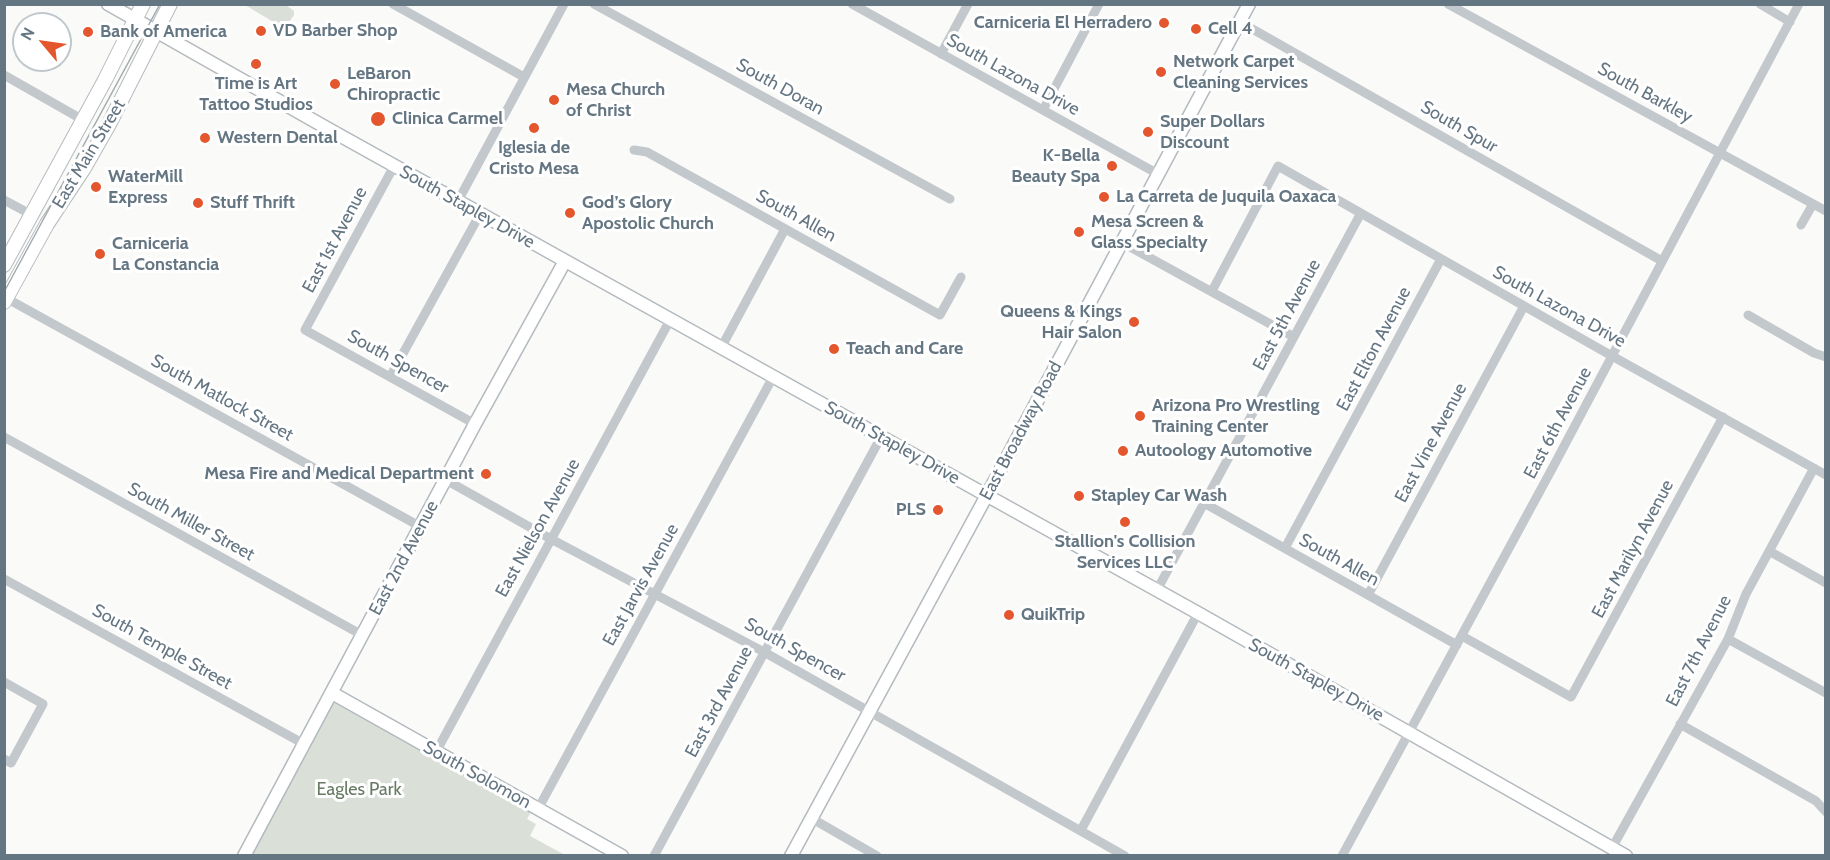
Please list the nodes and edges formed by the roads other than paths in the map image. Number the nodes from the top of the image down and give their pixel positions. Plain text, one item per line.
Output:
1 (108, 4) edge
2 (143, 4) edge
3 (170, 4) edge
4 (393, 4) edge
5 (564, 4) edge
6 (594, 4) edge
7 (852, 4) edge
8 (968, 4) edge
9 (1099, 4) edge
10 (1249, 4) edge
11 (1448, 4) edge
12 (1760, 4) edge
13 (1799, 4) edge
14 (136, 20) junction
15 (1240, 22) junction
16 (1790, 22) junction
17 (157, 32) junction
18 (941, 54) junction
19 (4, 75) edge
20 (524, 77) junction
21 (1043, 110) junction
22 (83, 120) junction
23 (634, 150) dead end
24 (1719, 154) junction
25 (394, 166) junction
26 (1158, 174) junction
27 (950, 199) dead end
28 (4, 200) edge
29 (458, 201) junction
30 (1813, 204) junction
31 (1826, 211) edge
32 (1361, 213) junction
33 (480, 214) junction
34 (32, 216) junction
35 (1800, 225) dead end
36 (785, 229) junction
37 (1122, 242) junction
38 (1441, 259) junction
39 (565, 261) junction
40 (1662, 261) junction
41 (4, 265) edge
42 (962, 277) dead end
43 (1212, 291) junction
44 (5, 300) edge
45 (1524, 306) junction
46 (1748, 315) dead end
47 (670, 320) junction
48 (305, 330) joint
49 (1294, 337) junction
50 (721, 348) junction
51 (1612, 356) junction
52 (1826, 357) edge
53 (390, 376) junction
54 (773, 377) junction
55 (1723, 417) junction
56 (475, 424) junction
57 (4, 437) edge
58 (881, 437) junction
59 (1814, 468) junction
60 (1826, 475) edge
61 (446, 480) junction
62 (987, 495) junction
63 (1204, 503) junction
64 (421, 527) junction
65 (551, 539) junction
66 (1285, 548) junction
67 (1769, 551) junction
68 (4, 579) edge
69 (1826, 583) edge
70 (1157, 590) junction
71 (656, 593) junction
72 (1368, 595) junction
73 (1198, 613) junction
74 (363, 635) junction
75 (1462, 636) junction
76 (1728, 639) junction
77 (1457, 645) junction
78 (764, 652) junction
79 (4, 682) edge
80 (332, 693) junction
81 (1826, 693) edge
82 (870, 711) junction
83 (1680, 724) junction
84 (1409, 733) junction
85 (304, 744) junction
86 (436, 752) junction
87 (4, 759) edge
88 (538, 809) junction
89 (1826, 812) edge
90 (811, 818) junction
91 (1081, 830) junction
92 (1612, 848) junction
93 (244, 855) edge
94 (622, 855) edge
95 (654, 855) edge
96 (791, 855) edge
97 (877, 855) edge
98 (1125, 855) edge
99 (1342, 855) edge
100 (1626, 855) edge

1 - 14 main road, South Stapley Drive
2 - 14 main road, East Main Street
3 - 17 main road, East Main Street
4 - 20 street
5 - 20 street
6 - 27 street, South Doran
7 - 18 street, South Lazona Drive
8 - 18 street
9 - 21 street
10 - 15 main road, East Broadway Road
11 - 24 street, South Barkley
12 - 16 street
13 - 16 street, East 6th Avenue
14 - 17 main road, South Stapley Drive
14 - 22 main road, East Main Street
15 - 26 main road, East Broadway Road
15 - 40 street, South Spur
16 - 24 street, East 6th Avenue
17 - 25 main road, South Stapley Drive
17 - 44 main road, East Main Street
18 - 21 street, South Lazona Drive
19 - 22 street
20 - 29 street
21 - 26 street, South Lazona Drive
22 - 34 main road, East Main Street
23 - 36 street, South Allen
24 - 30 street, South Barkley
24 - 40 street, East 6th Avenue
25 - 29 main road, South Stapley Drive
25 - 48 street, East 1st Avenue
26 - 37 main road, East Broadway Road
28 - 34 street
29 - 33 main road, South Stapley Drive
30 - 31 street, South Barkley
30 - 35 street
32 - 38 street, South Lazona Drive
32 - 43 street, South Lazona Drive
32 - 49 street, East 5th Avenue
33 - 39 main road, South Stapley Drive
33 - 53 street
34 - 41 main road, East Main Street
36 - 42 street, South Allen
36 - 50 street
37 - 43 street
37 - 62 main road, East Broadway Road
38 - 45 street, South Lazona Drive
38 - 66 street, East Elton Avenue
39 - 47 main road, South Stapley Drive
39 - 56 main road, East 2nd Avenue
40 - 51 street, East 6th Avenue
43 - 49 street
44 - 64 street, South Matlock Street
45 - 51 street, South Lazona Drive
45 - 72 street, East Vine Avenue
46 - 52 street
47 - 50 main road, South Stapley Drive
47 - 65 street, East Nielson Avenue
48 - 53 street, South Spencer
49 - 63 street, East 5th Avenue
50 - 54 main road, South Stapley Drive
51 - 55 street, South Lazona Drive
51 - 75 street, East 6th Avenue
53 - 56 street, South Spencer
54 - 58 main road, South Stapley Drive
54 - 71 street, East Jarvis Avenue
55 - 59 street, South Lazona Drive
55 - 75 street, East Marilyn Avenue
56 - 61 main road, East 2nd Avenue
57 - 74 street, South Miller Street
58 - 62 main road, South Stapley Drive
58 - 78 street, East 3rd Avenue
59 - 60 street, South Lazona Drive
59 - 67 street, East 7th Avenue
61 - 64 main road, East 2nd Avenue
61 - 65 street, South Spencer
62 - 70 main road, South Stapley Drive
62 - 82 main road, East Broadway Road
63 - 66 street, South Allen
63 - 70 street, East 5th Avenue
64 - 74 main road, East 2nd Avenue
65 - 71 street, South Spencer
65 - 86 street, East Nielson Avenue
66 - 72 street, South Allen
67 - 69 street
67 - 76 street, East 7th Avenue
68 - 85 street, South Temple Street
70 - 73 main road, South Stapley Drive
71 - 78 street, South Spencer
71 - 88 street, East Jarvis Avenue
72 - 77 street, South Allen
73 - 84 main road, South Stapley Drive
73 - 91 street
74 - 80 main road, East 2nd Avenue
75 - 77 street, East 6th Avenue
76 - 81 street
76 - 83 street, East 7th Avenue
77 - 84 street, East 6th Avenue
78 - 82 street, South Spencer
78 - 95 street, East 3rd Avenue
79 - 87 street
80 - 85 main road, East 2nd Avenue
80 - 86 main road, South Solomon
82 - 90 main road, East Broadway Road
82 - 91 street, South Spencer
83 - 89 street
83 - 92 street, East 7th Avenue
84 - 92 main road, South Stapley Drive
84 - 99 street, East 6th Avenue
85 - 93 main road, East 2nd Avenue
86 - 88 main road, South Solomon
88 - 94 main road, South Solomon
90 - 96 main road, East Broadway Road
90 - 97 street
91 - 98 street, South Spencer
92 - 100 main road, South Stapley Drive

